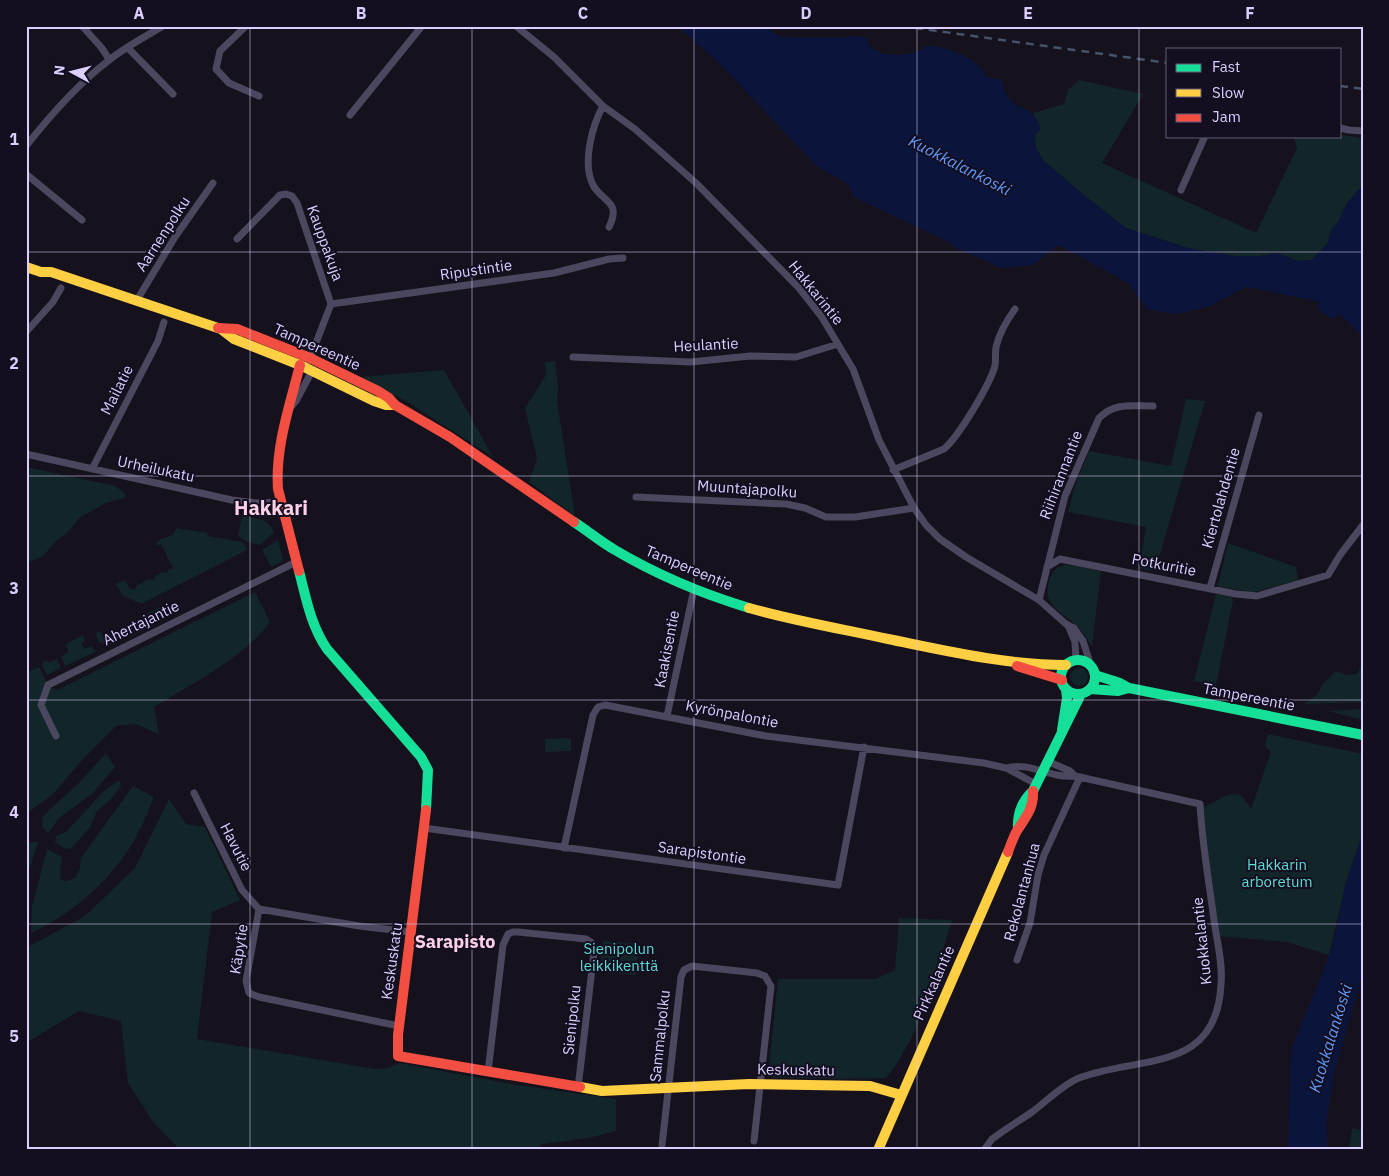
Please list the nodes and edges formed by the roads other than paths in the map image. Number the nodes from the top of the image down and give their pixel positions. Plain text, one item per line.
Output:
1 (82, 26) edge
2 (163, 26) edge
3 (246, 26) edge
4 (422, 26) edge
5 (516, 26) edge
6 (128, 48) junction
7 (109, 60) junction
8 (173, 94) dead end
9 (260, 96) dead end
10 (603, 106) junction
11 (350, 115) dead end
12 (1342, 128) edge
13 (1363, 131) edge
14 (1204, 138) edge
15 (26, 146) edge
16 (26, 174) edge
17 (213, 184) dead end
18 (1181, 190) dead end
19 (82, 220) dead end
20 (609, 227) dead end
21 (237, 239) dead end
22 (623, 258) dead end
23 (26, 260) edge
24 (26, 267) edge
25 (51, 272) junction
26 (60, 288) dead end
27 (137, 300) junction
28 (331, 304) junction
29 (1015, 309) dead end
30 (164, 322) dead end
31 (221, 329) junction
32 (26, 332) edge
33 (838, 344) junction
34 (573, 357) dead end
35 (310, 358) junction
36 (306, 368) junction
37 (395, 405) junction
38 (1153, 406) dead end
39 (1259, 415) dead end
40 (26, 454) edge
41 (92, 469) junction
42 (893, 470) junction
43 (636, 497) dead end
44 (281, 502) junction
45 (914, 508) junction
46 (1363, 525) edge
47 (296, 562) junction
48 (1047, 567) junction
49 (694, 588) junction
50 (1210, 588) junction
51 (1039, 600) junction
52 (1067, 625) junction
53 (1012, 663) junction
54 (1071, 663) junction
55 (1093, 670) junction
56 (1064, 684) junction
57 (1129, 688) junction
58 (1086, 692) junction
59 (667, 716) junction
60 (1062, 731) junction
61 (1363, 735) edge
62 (56, 736) dead end
63 (864, 747) junction
64 (1047, 760) junction
65 (1006, 768) junction
66 (1042, 772) junction
67 (1077, 776) junction
68 (1035, 788) junction
69 (194, 793) dead end
70 (424, 828) junction
71 (564, 848) junction
72 (259, 910) junction
73 (411, 932) junction
74 (1017, 960) dead end
75 (399, 1026) junction
76 (488, 1072) junction
77 (760, 1084) junction
78 (578, 1088) junction
79 (669, 1088) junction
80 (901, 1096) junction
81 (754, 1141) dead end
82 (662, 1145) dead end
83 (878, 1150) edge
84 (984, 1150) edge

1 - 7 street
2 - 6 street
3 - 9 street
4 - 11 street
5 - 10 street, Hakkarintie
6 - 7 street
6 - 8 street
7 - 15 street
10 - 20 street
10 - 33 street, Hakkarintie
12 - 13 street
14 - 18 street
16 - 19 street
17 - 27 street, Aarnenpolku
21 - 28 street, Kauppakuja
22 - 28 street, Ripustintie
23 - 25 street, Tampereentie
24 - 25 street, Tampereentie
25 - 27 street, Tampereentie
26 - 32 street
27 - 31 street, Tampereentie
28 - 35 street, Kauppakuja
29 - 42 street
30 - 41 street, Mailatie
31 - 35 street, Tampereentie
31 - 36 street, Tampereentie
33 - 34 street, Heulantie
33 - 42 street, Hakkarintie
35 - 36 street, Kauppakuja
35 - 37 street, Tampereentie
36 - 37 street, Tampereentie
36 - 44 street, Keskuskatu
37 - 49 street, Tampereentie
38 - 48 street, Riihirannantie
39 - 50 street, Kiertolahdentie
40 - 41 street, Urheilukatu
41 - 44 street, Urheilukatu
42 - 45 street, Hakkarintie
43 - 45 street, Muuntajapolku
44 - 47 street, Keskuskatu
45 - 51 street, Hakkarintie
46 - 50 street, Potkuritie
47 - 62 street, Ahertajantie
47 - 70 street, Keskuskatu
48 - 50 street, Potkuritie
48 - 51 street, Riihirannantie
49 - 53 street, Tampereentie
49 - 59 street, Kaakisentie
51 - 52 street, Hakkarintie
52 - 54 street, Hakkarintie
52 - 55 street, Hakkarintie
53 - 54 street, Tampereentie
53 - 56 street, Tampereentie
54 - 55 street
54 - 56 street
55 - 57 street, Tampereentie
55 - 58 street
56 - 58 street
56 - 60 street, Pirkkalantie
57 - 58 street, Tampereentie
57 - 61 street, Tampereentie
58 - 60 street, Pirkkalantie
59 - 63 street, Kyrönpalontie
59 - 71 street, Kyrönpalontie
60 - 64 street, Pirkkalantie
63 - 65 street, Kyrönpalontie
63 - 71 street, Sarapistontie
64 - 66 street, Pirkkalantie
64 - 67 street, Kuokkalantie
65 - 66 street, Kyrönpalontie
65 - 68 street, Kyrönpalontie
66 - 67 street, Kuokkalantie
66 - 68 street, Pirkkalantie
67 - 74 street, Rekolantanhua
67 - 84 street, Kuokkalantie
68 - 80 street, Pirkkalantie
69 - 72 street, Havutie
70 - 71 street, Sarapistontie
70 - 73 street, Keskuskatu
72 - 73 street, Käpytie
72 - 75 street, Käpytie
73 - 75 street, Keskuskatu
75 - 76 street, Keskuskatu
76 - 78 street, Keskuskatu
76 - 78 street, Sienipolku
77 - 79 street, Keskuskatu
77 - 79 street, Sammalpolku
77 - 80 street, Keskuskatu
77 - 81 street, Sammalpolku
78 - 79 street, Keskuskatu
79 - 82 street, Sammalpolku
80 - 83 street, Pirkkalantie

